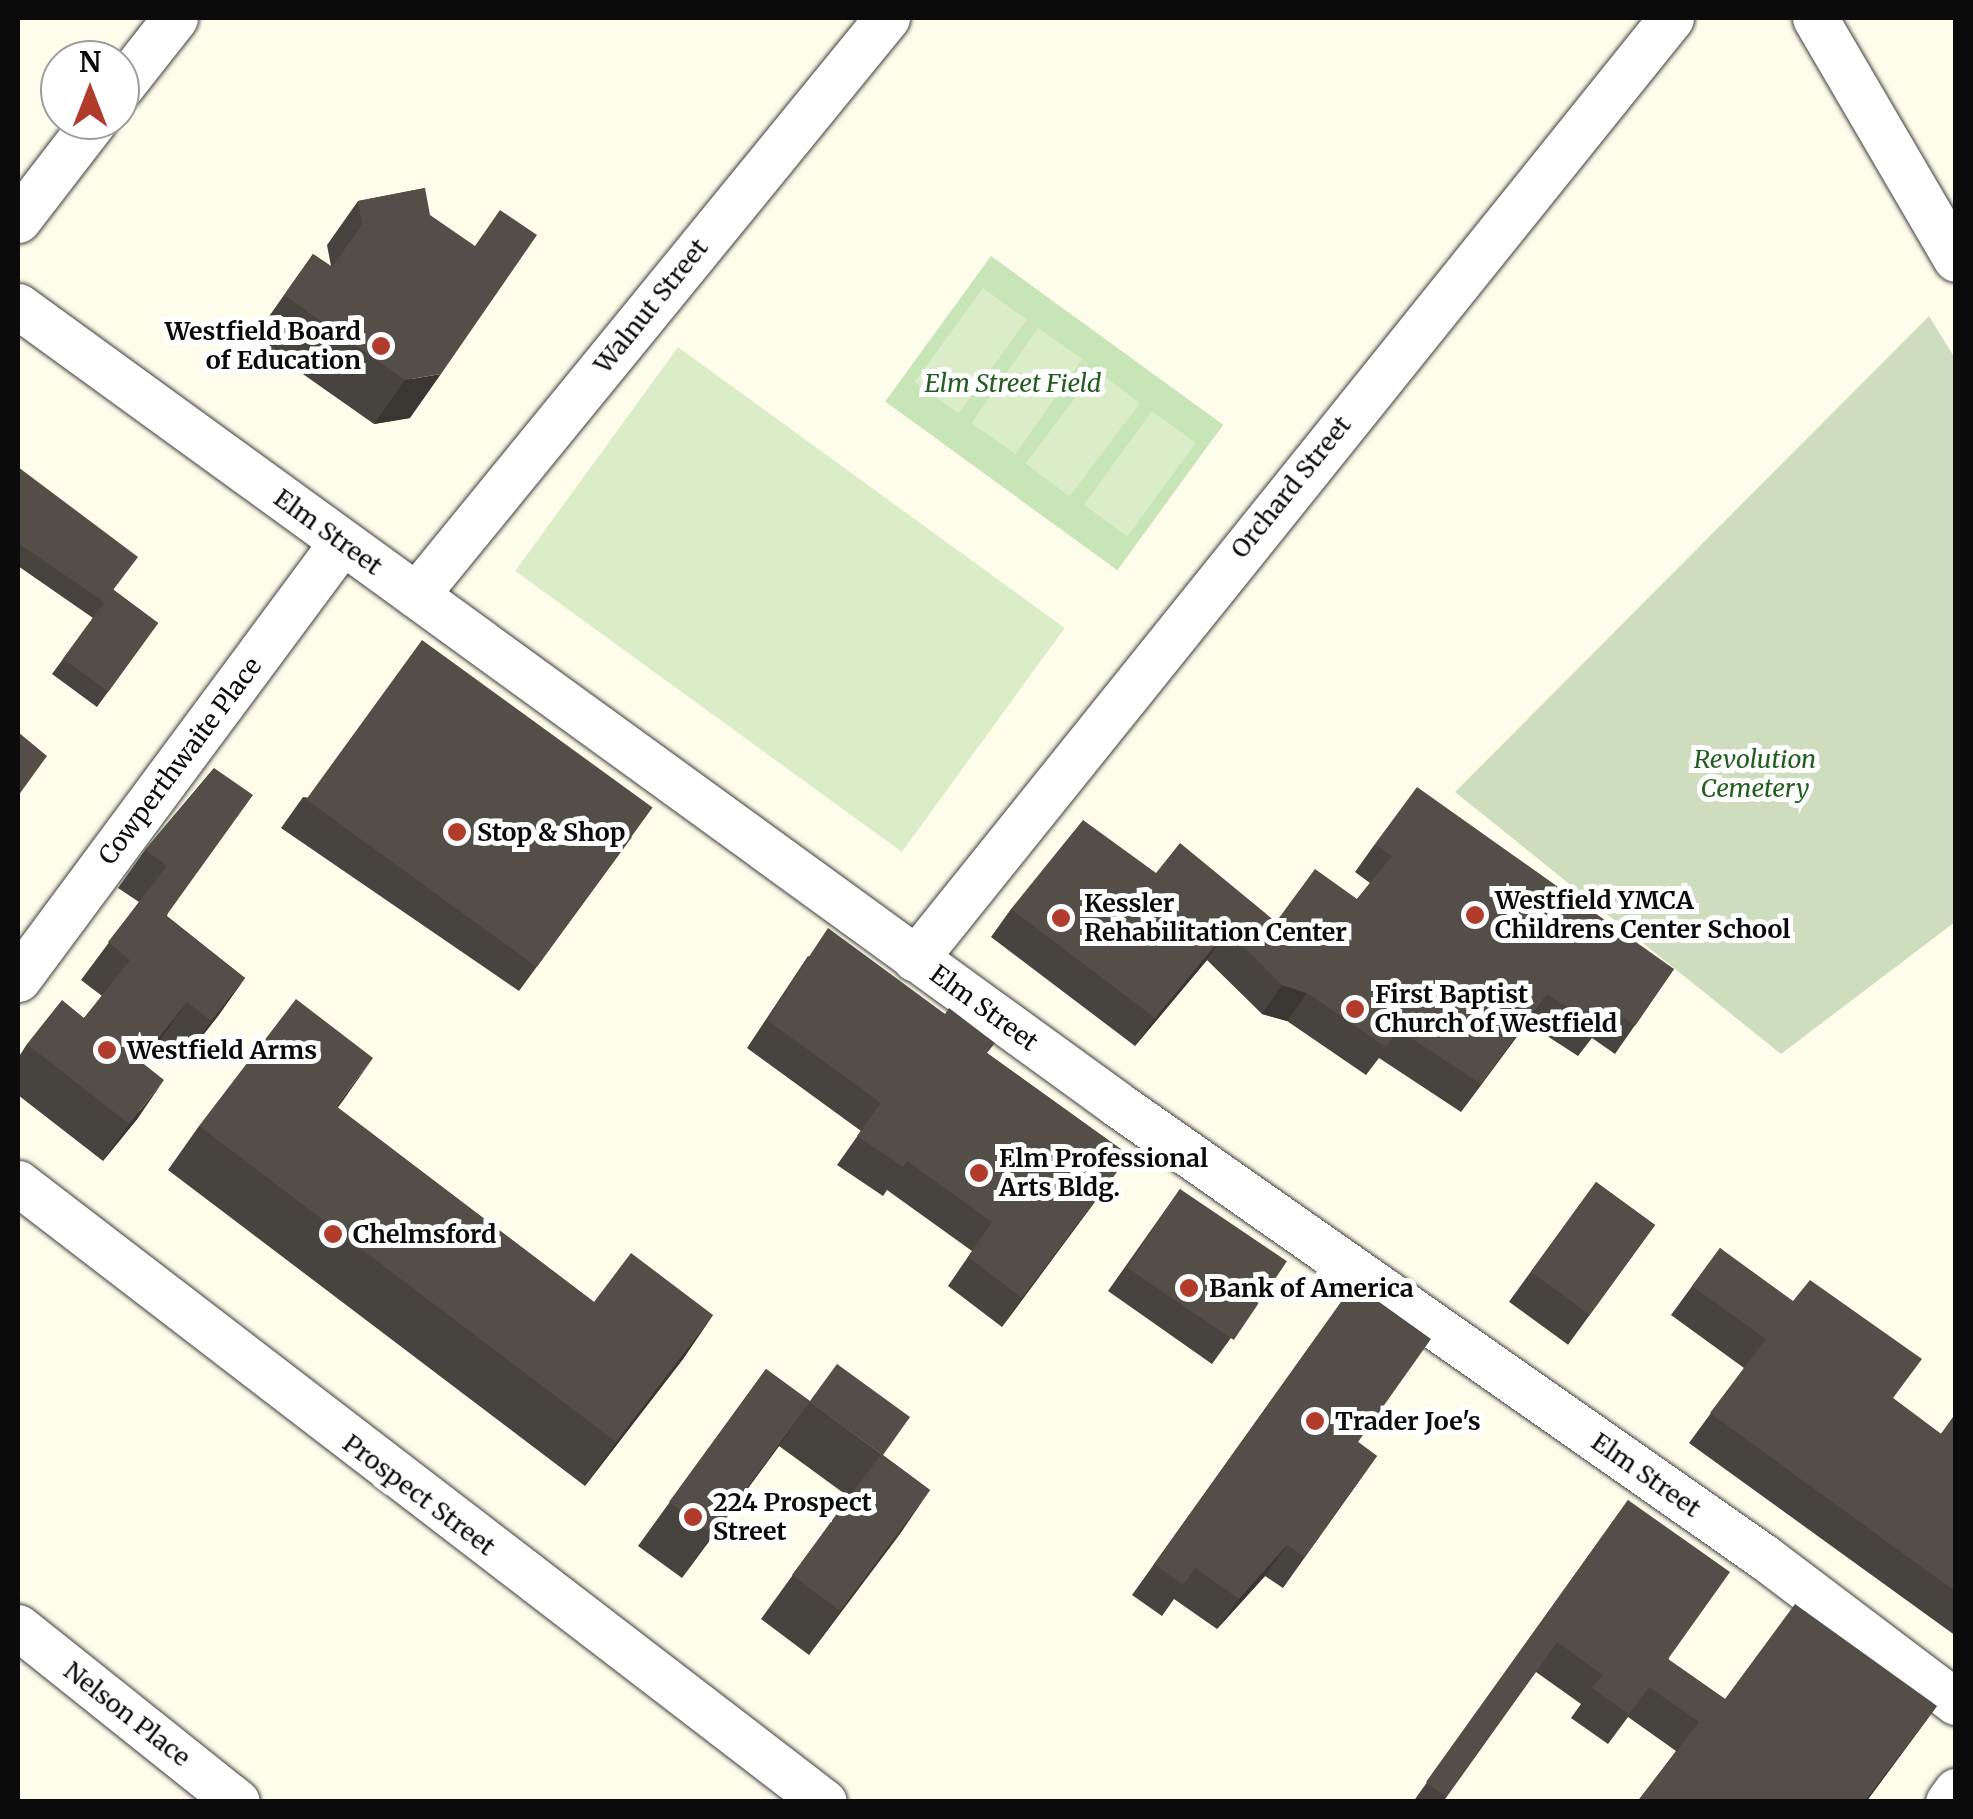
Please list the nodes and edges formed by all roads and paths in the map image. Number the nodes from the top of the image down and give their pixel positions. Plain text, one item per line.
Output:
1 (175, 18) edge
2 (887, 18) edge
3 (1671, 18) edge
4 (1816, 18) edge
5 (140, 63) edge
6 (80, 140) edge
7 (18, 220) edge
8 (1956, 259) edge
9 (18, 306) edge
10 (342, 542) junction
11 (416, 595) junction
12 (915, 958) junction
13 (18, 979) edge
14 (18, 1183) edge
15 (18, 1628) edge
16 (1956, 1702) edge
17 (1956, 1791) edge
18 (237, 1802) edge
19 (824, 1802) edge
20 (1948, 1802) edge

1 - 5 street
2 - 11 street, Walnut Street
3 - 12 street, Orchard Street
4 - 8 street
6 - 7 street
9 - 10 street, Elm Street
10 - 11 street, Elm Street
10 - 13 street, Cowperthwaite Place
11 - 12 street, Elm Street
12 - 16 street, Elm Street
14 - 19 street, Prospect Street
15 - 18 street, Nelson Place
17 - 20 street

